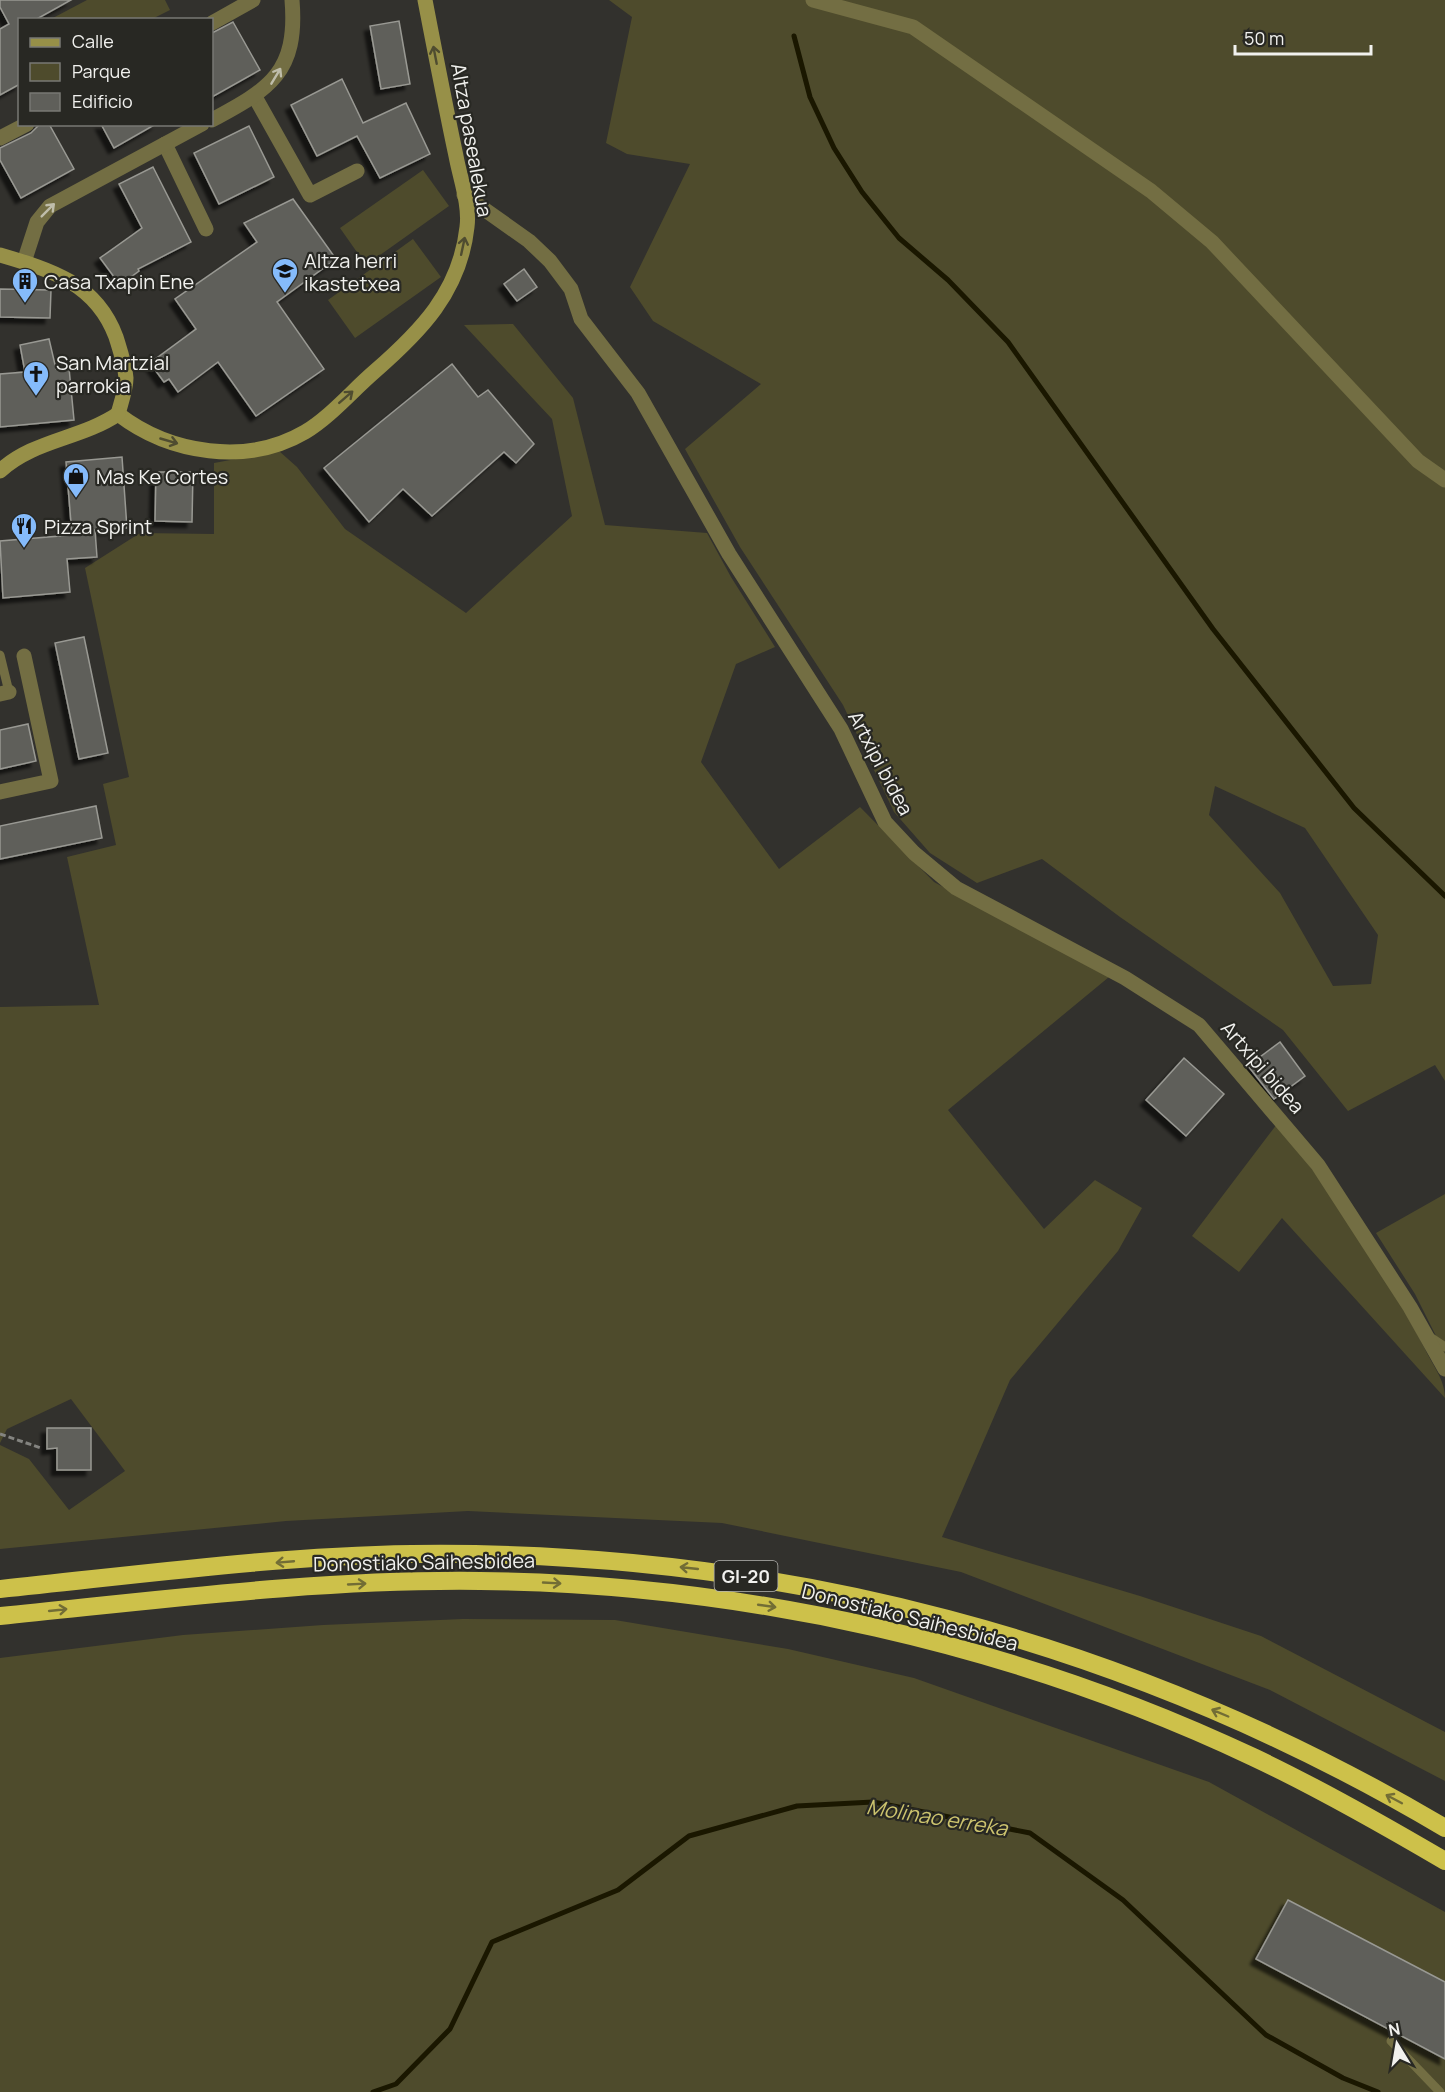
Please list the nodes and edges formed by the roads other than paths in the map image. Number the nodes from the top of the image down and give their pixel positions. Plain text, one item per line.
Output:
1 (253, 0) edge
2 (292, 0) edge
3 (424, 0) edge
4 (813, 0) edge
5 (213, 22) edge
6 (255, 97) junction
7 (213, 119) edge
8 (23, 126) edge
9 (198, 126) edge
10 (0, 138) edge
11 (165, 144) junction
12 (357, 171) dead end
13 (464, 195) junction
14 (206, 229) dead end
15 (0, 255) edge
16 (24, 262) junction
17 (118, 414) junction
18 (0, 471) edge
19 (1445, 480) edge
20 (0, 655) edge
21 (24, 656) dead end
22 (4, 693) edge
23 (0, 792) edge
24 (1426, 1334) junction
25 (1445, 1347) edge
26 (1445, 1370) edge
27 (0, 1589) edge
28 (0, 1616) edge
29 (1445, 1828) edge
30 (1445, 1861) edge
31 (1391, 2040) dead end
32 (1440, 2092) edge

1 - 5 street
6 -> 2 street
13 -> 3 street, Altza pasealekua
4 - 19 street
6 - 7 street
6 - 12 street
8 - 10 street
9 - 11 street
11 - 14 street
16 -> 11 street
17 -> 13 street, Altza pasealekua
13 - 24 street, Artxipi bidea
15 - 16 street
16 - 17 street
17 - 18 street
20 - 22 lane
21 - 23 street
24 - 25 lane
24 - 26 street, Artxipi bidea
29 -> 27 highway, Donostiako Saihesbidea / GI-20
28 -> 30 highway, Donostiako Saihesbidea / GI-20
31 - 32 lane

